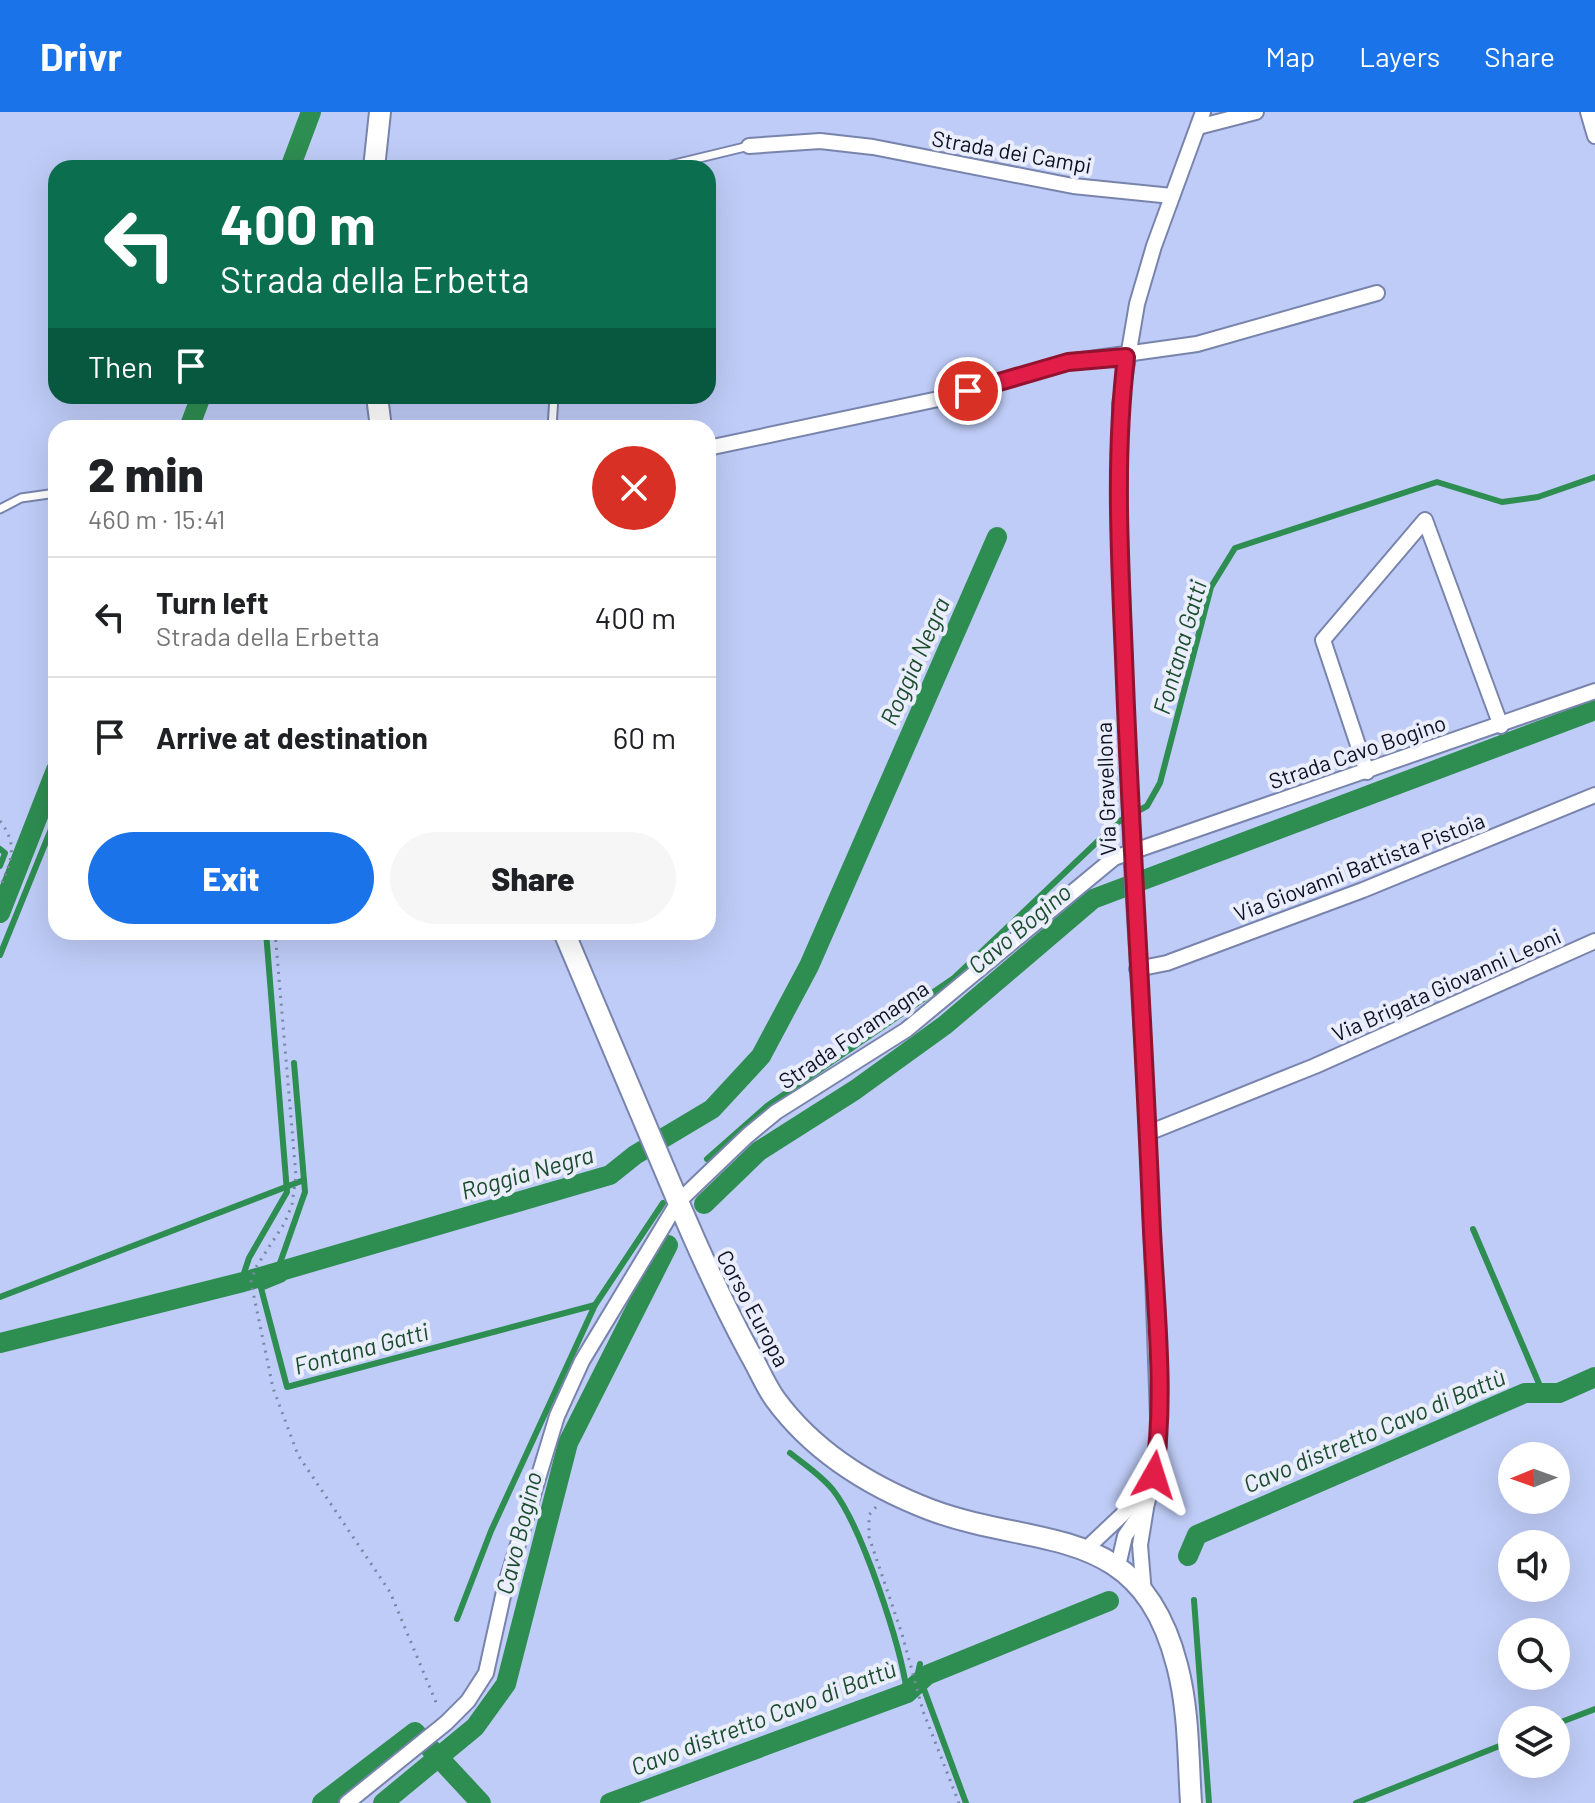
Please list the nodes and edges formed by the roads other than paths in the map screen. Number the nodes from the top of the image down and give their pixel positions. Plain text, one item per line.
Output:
1 (380, 112) edge
2 (1203, 112) edge
3 (1256, 112) edge
4 (1588, 112) edge
5 (1198, 127) junction
6 (1595, 136) edge
7 (749, 146) joint
8 (375, 160) edge
9 (691, 160) edge
10 (1172, 196) junction
11 (1377, 293) dead end
12 (1126, 357) junction
13 (716, 446) edge
14 (48, 494) edge
15 (0, 509) edge
16 (1595, 691) edge
17 (1501, 726) junction
18 (1367, 772) junction
19 (1595, 795) edge
20 (1131, 850) junction
21 (567, 940) edge
22 (1595, 941) edge
23 (1137, 969) junction
24 (1148, 1133) junction
25 (678, 1202) junction
26 (1154, 1475) junction
27 (1147, 1504) junction
28 (1065, 1542) joint
29 (1086, 1549) junction
30 (1118, 1566) junction
31 (1144, 1595) junction
32 (347, 1803) edge
33 (1190, 1803) edge

1 - 8 main road
2 - 5 street, Via Gravellona
3 - 5 street
4 - 6 street
5 - 10 street, Via Gravellona
7 - 9 lane
7 - 10 street, Strada dei Campi
10 - 12 street, Via Gravellona
11 - 12 street
12 - 13 street
12 - 20 street, Via Gravellona
14 - 15 lane
16 - 17 street, Strada Cavo Bogino
17 - 18 street, Strada Cavo Bogino
17 - 18 street
18 - 20 street, Strada Cavo Bogino
19 - 23 street, Via Giovanni Battista Pistoia
20 - 23 street, Via Gravellona
20 - 25 street, Strada Foramagna
21 - 25 main road, Corso Europa
22 - 24 street, Via Brigata Giovanni Leoni
23 - 24 street, Via Gravellona
24 - 26 street, Via Gravellona
25 - 28 main road, Corso Europa
25 - 32 street, Strada Foramagna
26 - 27 street, Via Gravellona
26 - 29 street
27 - 30 street, Via Gravellona
27 - 31 street, Via Gravellona
28 - 29 main road, Via Gravellona
29 - 30 main road, Via Gravellona
30 - 31 main road, Via Gravellona
31 - 33 main road, Via Gravellona

